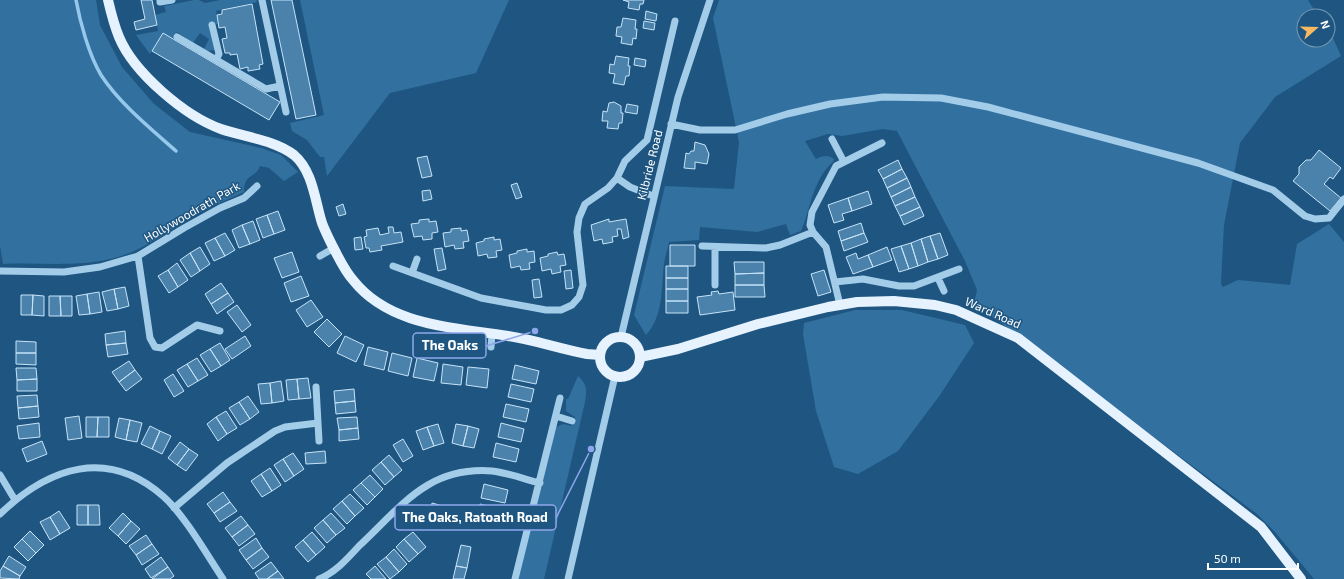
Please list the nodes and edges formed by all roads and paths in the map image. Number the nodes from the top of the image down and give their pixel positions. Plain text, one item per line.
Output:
1 (108, 0) edge
2 (160, 0) edge
3 (172, 0) edge
4 (262, 0) edge
5 (710, 0) edge
6 (675, 21) dead end
7 (212, 25) dead end
8 (672, 34) junction
9 (177, 36) dead end
10 (680, 37) dead end
11 (216, 60) junction
12 (280, 86) junction
13 (286, 112) dead end
14 (671, 124) junction
15 (832, 139) dead end
16 (882, 143) dead end
17 (844, 162) junction
18 (617, 178) junction
19 (257, 186) dead end
20 (653, 196) junction
21 (1344, 199) edge
22 (813, 232) junction
23 (702, 246) dead end
24 (714, 247) junction
25 (334, 248) junction
26 (138, 256) junction
27 (320, 256) dead end
28 (417, 259) dead end
29 (393, 266) dead end
30 (959, 269) dead end
31 (0, 271) edge
32 (412, 273) junction
33 (938, 278) junction
34 (835, 282) junction
35 (715, 285) dead end
36 (944, 291) dead end
37 (840, 305) junction
38 (220, 331) dead end
39 (492, 334) junction
40 (621, 337) junction
41 (491, 347) dead end
42 (600, 355) junction
43 (640, 357) junction
44 (615, 376) junction
45 (316, 387) dead end
46 (560, 398) dead end
47 (556, 416) junction
48 (572, 421) dead end
49 (318, 423) junction
50 (320, 441) dead end
51 (0, 475) edge
52 (540, 483) junction
53 (15, 500) junction
54 (174, 508) junction
55 (0, 514) edge
56 (223, 579) edge
57 (320, 579) edge
58 (514, 579) edge
59 (568, 579) edge
60 (1301, 579) edge

1 - 25 main road
2 - 3 street
4 - 12 street
5 - 14 street, Kilbride Road
6 - 8 street
7 - 11 street
8 - 10 street
8 - 18 street
9 - 11 street
11 - 12 street
12 - 13 street
14 - 20 street, Kilbride Road
14 - 21 street
15 - 17 street
16 - 17 street
17 - 22 street
18 - 20 street
18 - 32 street
19 - 26 street, Hollywoodrath Park
20 - 40 street, Kilbride Road
22 - 24 street
22 - 34 street
23 - 24 street
24 - 35 street
25 - 27 street
25 - 39 main road
26 - 31 street, Hollywoodrath Park
26 - 38 street, Hollywoodrath Park
28 - 32 street
29 - 32 street
30 - 33 street
33 - 34 street
33 - 36 street
34 - 37 street
37 - 43 main road, Ward Road
37 - 60 main road, Ward Road
39 - 41 street
39 - 42 main road
40 - 42 main road
40 - 43 main road
42 - 44 main road
43 - 44 main road
44 - 59 street
45 - 49 street
46 - 47 street
47 - 48 street
47 - 52 street
49 - 50 street
49 - 54 street
51 - 53 street
52 - 57 street
52 - 58 street
53 - 54 street
53 - 55 street
54 - 56 street

